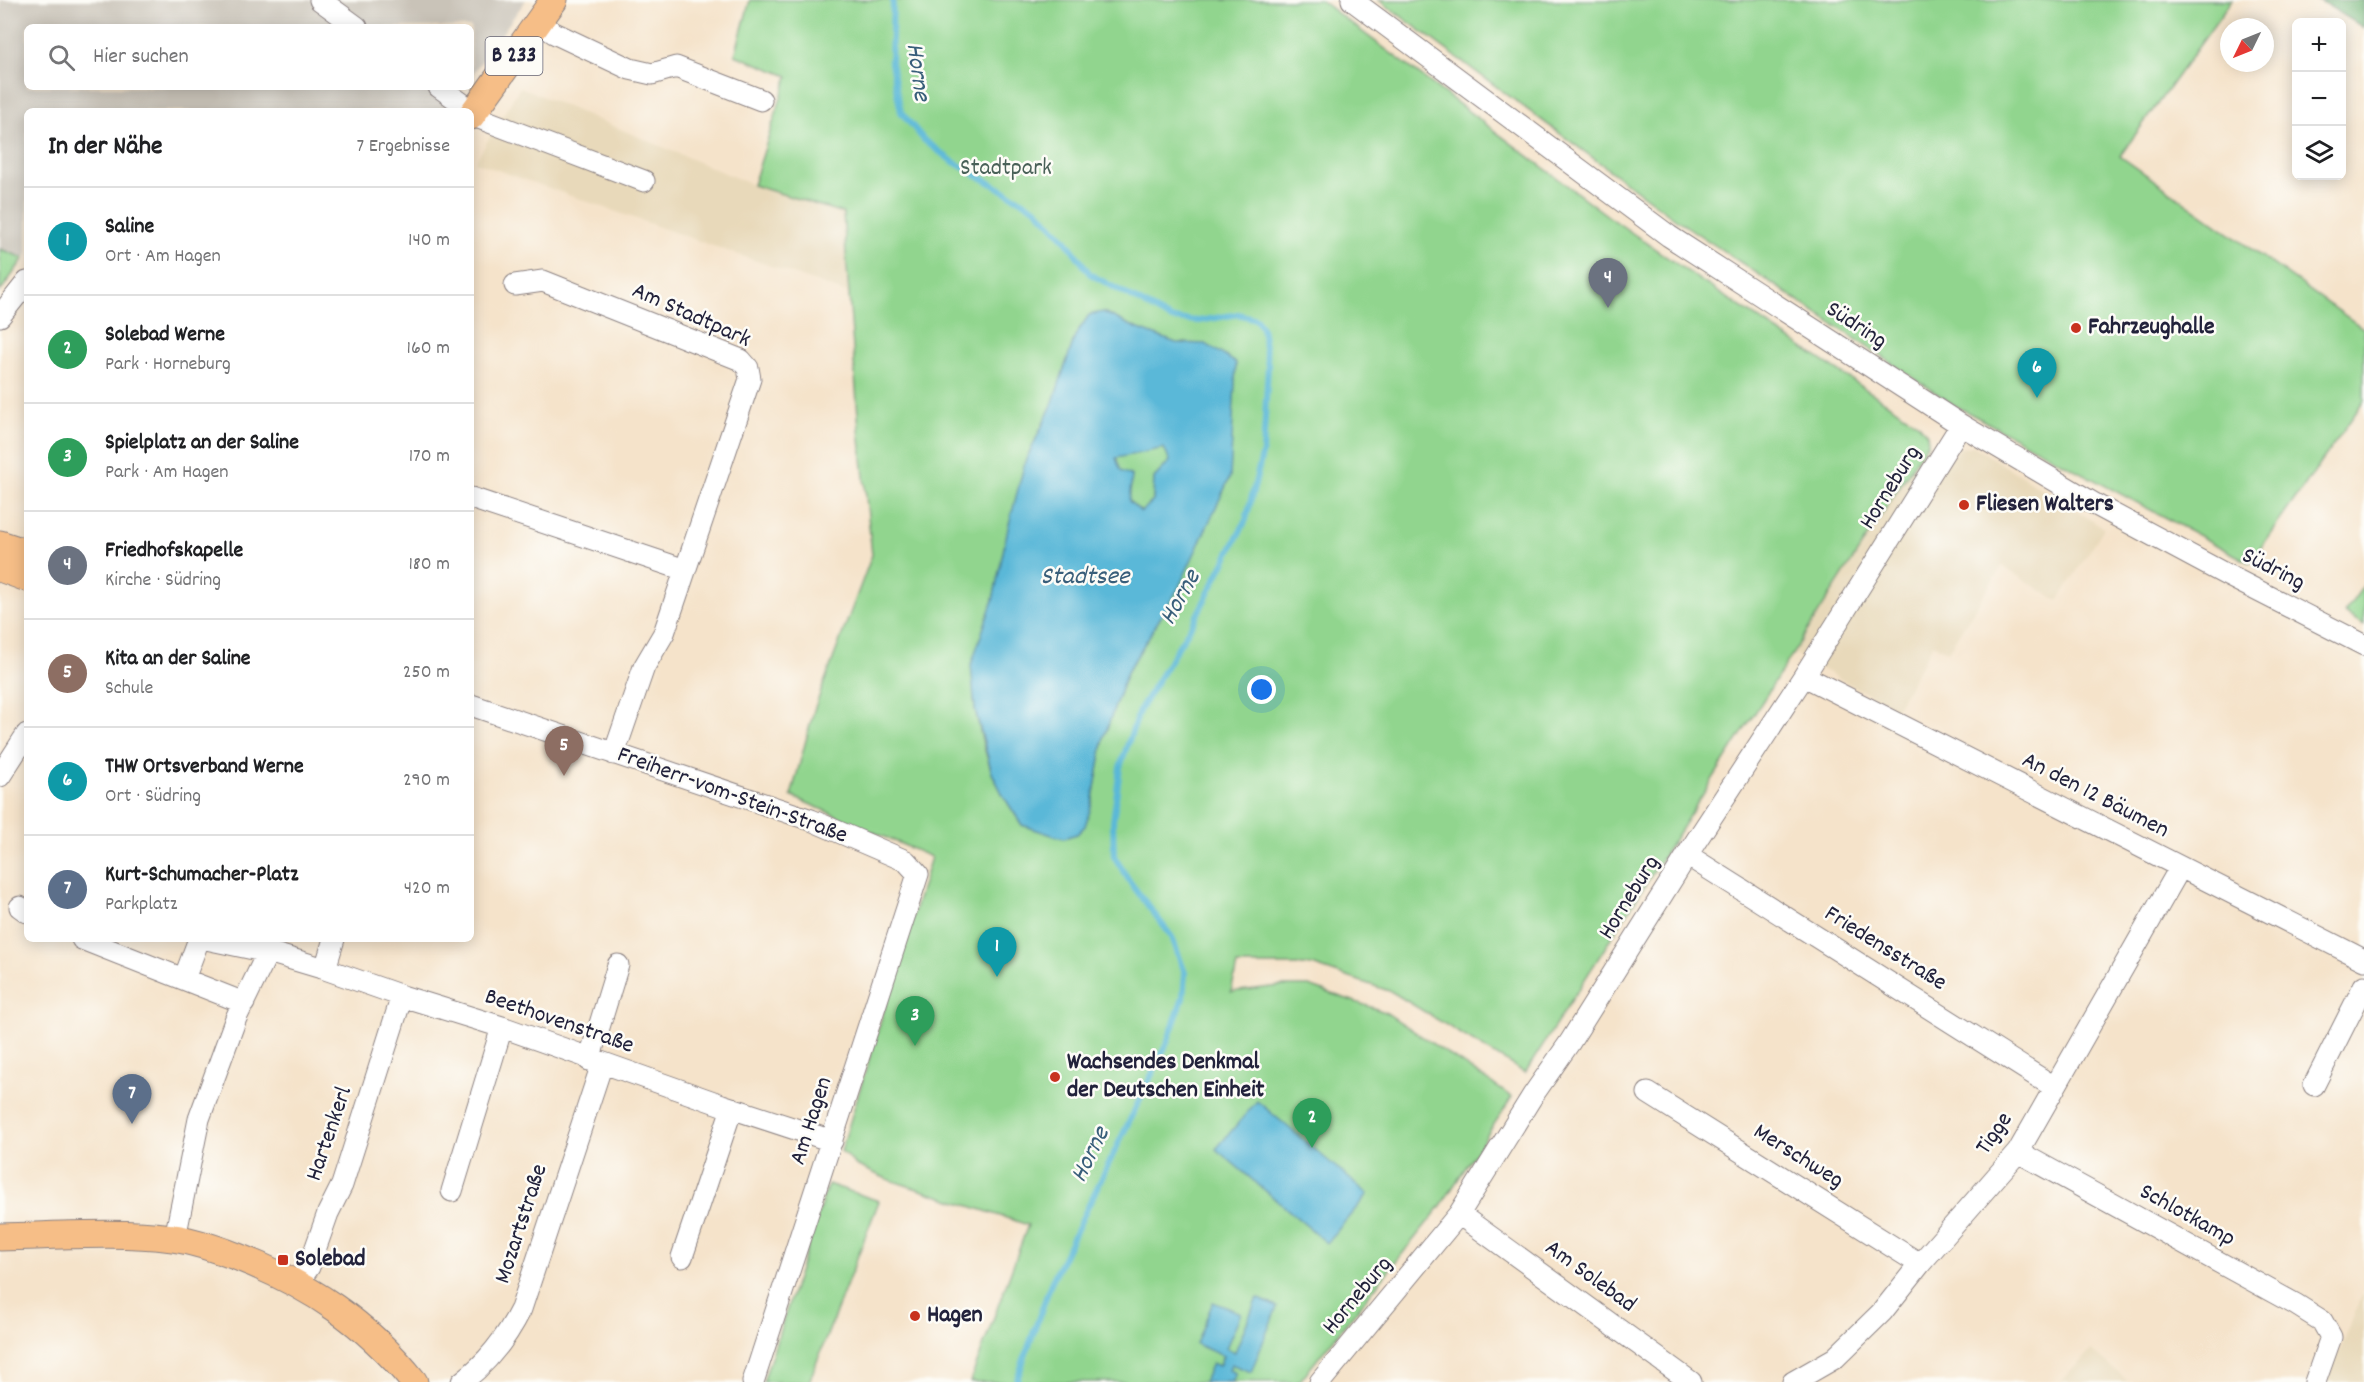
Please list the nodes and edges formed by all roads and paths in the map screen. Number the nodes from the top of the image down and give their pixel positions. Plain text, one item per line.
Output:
1 (320, 0) edge
2 (554, 0) edge
3 (1352, 0) edge
4 (538, 22) junction
5 (353, 24) edge
6 (443, 90) edge
7 (761, 100) dead end
8 (465, 108) edge
9 (474, 111) edge
10 (474, 115) edge
11 (644, 181) dead end
12 (514, 285) dead end
13 (24, 286) edge
14 (0, 316) edge
15 (1961, 425) junction
16 (474, 499) edge
17 (0, 544) edge
18 (24, 552) edge
19 (0, 568) edge
20 (685, 570) junction
21 (24, 577) edge
22 (2364, 645) edge
23 (1804, 676) junction
24 (474, 706) edge
25 (24, 739) edge
26 (614, 754) junction
27 (0, 776) edge
28 (1687, 855) junction
29 (2180, 868) junction
30 (918, 874) joint
31 (90, 942) edge
32 (198, 942) edge
33 (220, 942) edge
34 (333, 942) edge
35 (268, 952) junction
36 (2364, 960) edge
37 (618, 965) dead end
38 (325, 969) junction
39 (184, 979) junction
40 (2364, 986) edge
41 (402, 996) junction
42 (244, 1003) junction
43 (502, 1027) junction
44 (596, 1062) junction
45 (2314, 1085) dead end
46 (2054, 1087) junction
47 (1648, 1093) dead end
48 (732, 1108) junction
49 (832, 1141) junction
50 (2018, 1152) junction
51 (452, 1191) dead end
52 (1459, 1214) junction
53 (0, 1237) edge
54 (175, 1238) junction
55 (682, 1257) dead end
56 (1920, 1264) junction
57 (297, 1284) junction
58 (414, 1382) edge
59 (462, 1382) edge
60 (753, 1382) edge
61 (1320, 1382) edge
62 (1691, 1382) edge
63 (1793, 1382) edge
64 (2315, 1382) edge

1 - 5 street
2 - 4 main road, B 233
3 - 15 street, Südring
4 - 7 street
4 - 9 main road, B 233
6 - 8 street
10 - 11 street
12 - 20 street, Am Stadtpark
13 - 14 street
15 - 22 street, Südring
15 - 23 street, Horneburg
16 - 20 street
17 - 18 main road
19 - 21 main road
20 - 26 street, Am Stadtpark
23 - 28 street, Horneburg
23 - 29 street, An den 12 Bäumen
24 - 26 street, Freiherr-vom-Stein-Straße
25 - 27 street
26 - 30 street, Freiherr-vom-Stein-Straße
28 - 46 street, Friedensstraße
28 - 52 street, Horneburg
29 - 36 street, An den 12 Bäumen
29 - 46 street, Tigge
30 - 49 street, Am Hagen
31 - 39 street
32 - 39 street
33 - 35 street, Beethovenstraße
34 - 38 street
35 - 38 street, Beethovenstraße
35 - 42 street
37 - 44 street, Mozartstraße
38 - 41 street, Beethovenstraße
39 - 42 street
40 - 45 street
41 - 43 street, Beethovenstraße
41 - 57 street, Hartenkerl
42 - 54 street
43 - 44 street, Beethovenstraße
43 - 51 street
44 - 48 street, Beethovenstraße
44 - 59 street, Mozartstraße
46 - 50 street, Tigge
47 - 56 street, Merschweg
48 - 49 street, Beethovenstraße
48 - 55 street
49 - 60 street, Am Hagen
50 - 56 street, Tigge
50 - 64 street, Schlotkamp
52 - 61 street, Horneburg
52 - 62 street, Am Solebad
53 - 54 main road
54 - 57 main road
56 - 63 street, Tigge
57 - 58 main road

